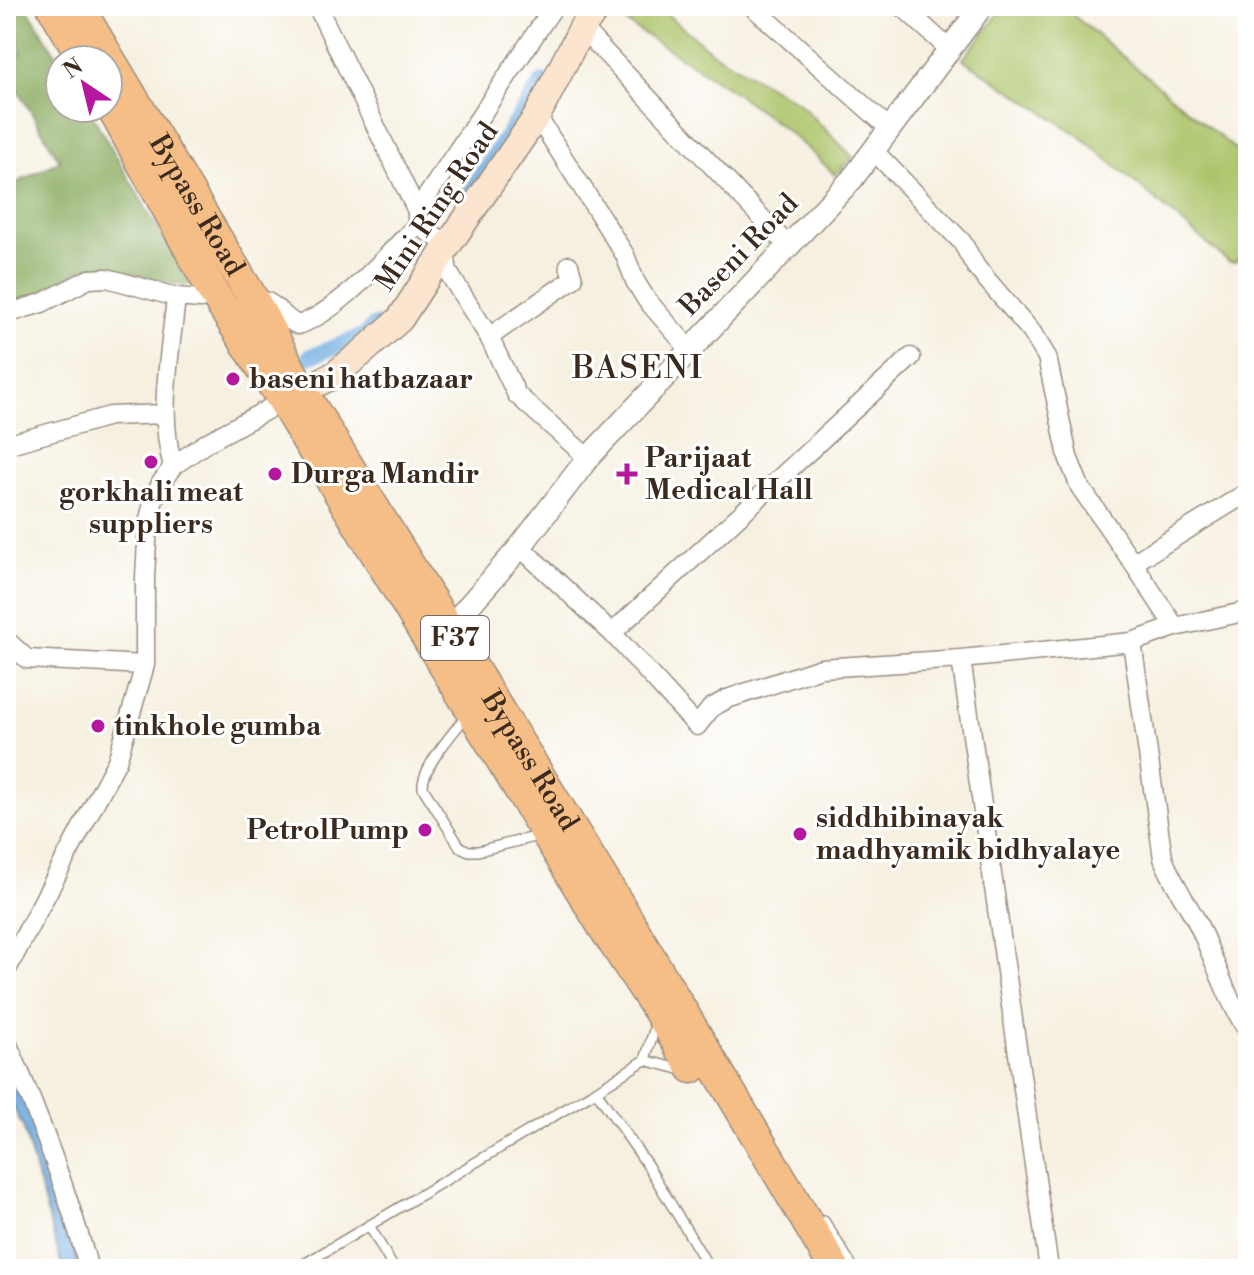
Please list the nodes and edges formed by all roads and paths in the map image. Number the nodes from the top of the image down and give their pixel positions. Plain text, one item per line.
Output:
1 (52, 6) edge
2 (78, 6) edge
3 (317, 6) edge
4 (554, 6) edge
5 (598, 6) edge
6 (752, 6) edge
7 (902, 6) edge
8 (982, 6) edge
9 (582, 28) junction
10 (75, 44) edge
11 (950, 50) junction
12 (537, 116) junction
13 (121, 124) edge
14 (890, 129) junction
15 (874, 151) junction
16 (430, 232) junction
17 (789, 247) junction
18 (569, 265) dead end
19 (213, 292) junction
20 (176, 297) junction
21 (256, 304) junction
22 (6, 314) edge
23 (489, 337) junction
24 (690, 350) junction
25 (911, 357) dead end
26 (292, 396) junction
27 (165, 414) junction
28 (6, 445) edge
29 (588, 458) junction
30 (173, 466) junction
31 (1248, 492) edge
32 (520, 547) junction
33 (1133, 563) junction
34 (1248, 611) edge
35 (1175, 627) junction
36 (437, 632) junction
37 (612, 633) junction
38 (6, 640) edge
39 (1132, 642) junction
40 (961, 659) junction
41 (145, 665) junction
42 (471, 709) junction
43 (547, 834) junction
44 (6, 971) edge
45 (688, 1001) dead end
46 (659, 1012) junction
47 (1248, 1031) edge
48 (6, 1040) edge
49 (645, 1060) junction
50 (693, 1071) junction
51 (596, 1091) junction
52 (766, 1131) dead end
53 (815, 1207) dead end
54 (369, 1225) junction
55 (299, 1267) dead end
56 (89, 1269) edge
57 (394, 1269) edge
58 (710, 1269) edge
59 (811, 1269) edge
60 (835, 1269) edge
61 (854, 1269) edge
62 (1049, 1269) edge

1 - 10 highway
2 - 21 highway, Bypass Road / F37
3 - 16 street
4 - 16 street
5 - 9 main road, Mini Ring Road
6 - 14 street
7 - 11 street
8 - 11 street, Baseni Road
9 - 12 main road, Mini Ring Road
9 - 17 street
11 - 14 street, Baseni Road
12 - 16 main road, Mini Ring Road
12 - 24 street
13 - 19 highway, Bypass Road / F37
14 - 15 street, Baseni Road
15 - 17 street, Baseni Road
15 - 33 street
16 - 21 street
16 - 23 street
16 - 26 main road, Mini Ring Road
17 - 24 street, Baseni Road
18 - 23 street
19 - 20 street
19 - 26 highway, Bypass Road / F37
20 - 22 street
20 - 27 street
21 - 26 highway, Bypass Road / F37
23 - 29 street
24 - 29 street, Baseni Road
25 - 37 street
26 - 30 street
26 - 36 highway, Bypass Road / F37
27 - 28 street
27 - 30 street
29 - 32 street, Baseni Road
30 - 41 street
31 - 33 street
32 - 36 street, Baseni Road
32 - 37 street
33 - 35 street
34 - 35 street
35 - 39 street
36 - 42 highway, Bypass Road / F37
36 - 60 highway, Bypass Road / F37
37 - 40 street
38 - 41 street
39 - 40 street
39 - 47 street
40 - 62 street
41 - 44 street
42 - 43 highway, Bypass Road / F37
42 - 43 lane
43 - 46 highway, Bypass Road / F37
45 - 52 lane
46 - 49 lane
46 - 50 highway, Bypass Road / F37
48 - 56 street
49 - 50 lane
49 - 51 lane
50 - 59 highway, Bypass Road / F37
51 - 54 lane
51 - 58 lane
53 - 61 lane
54 - 55 lane
54 - 57 lane

